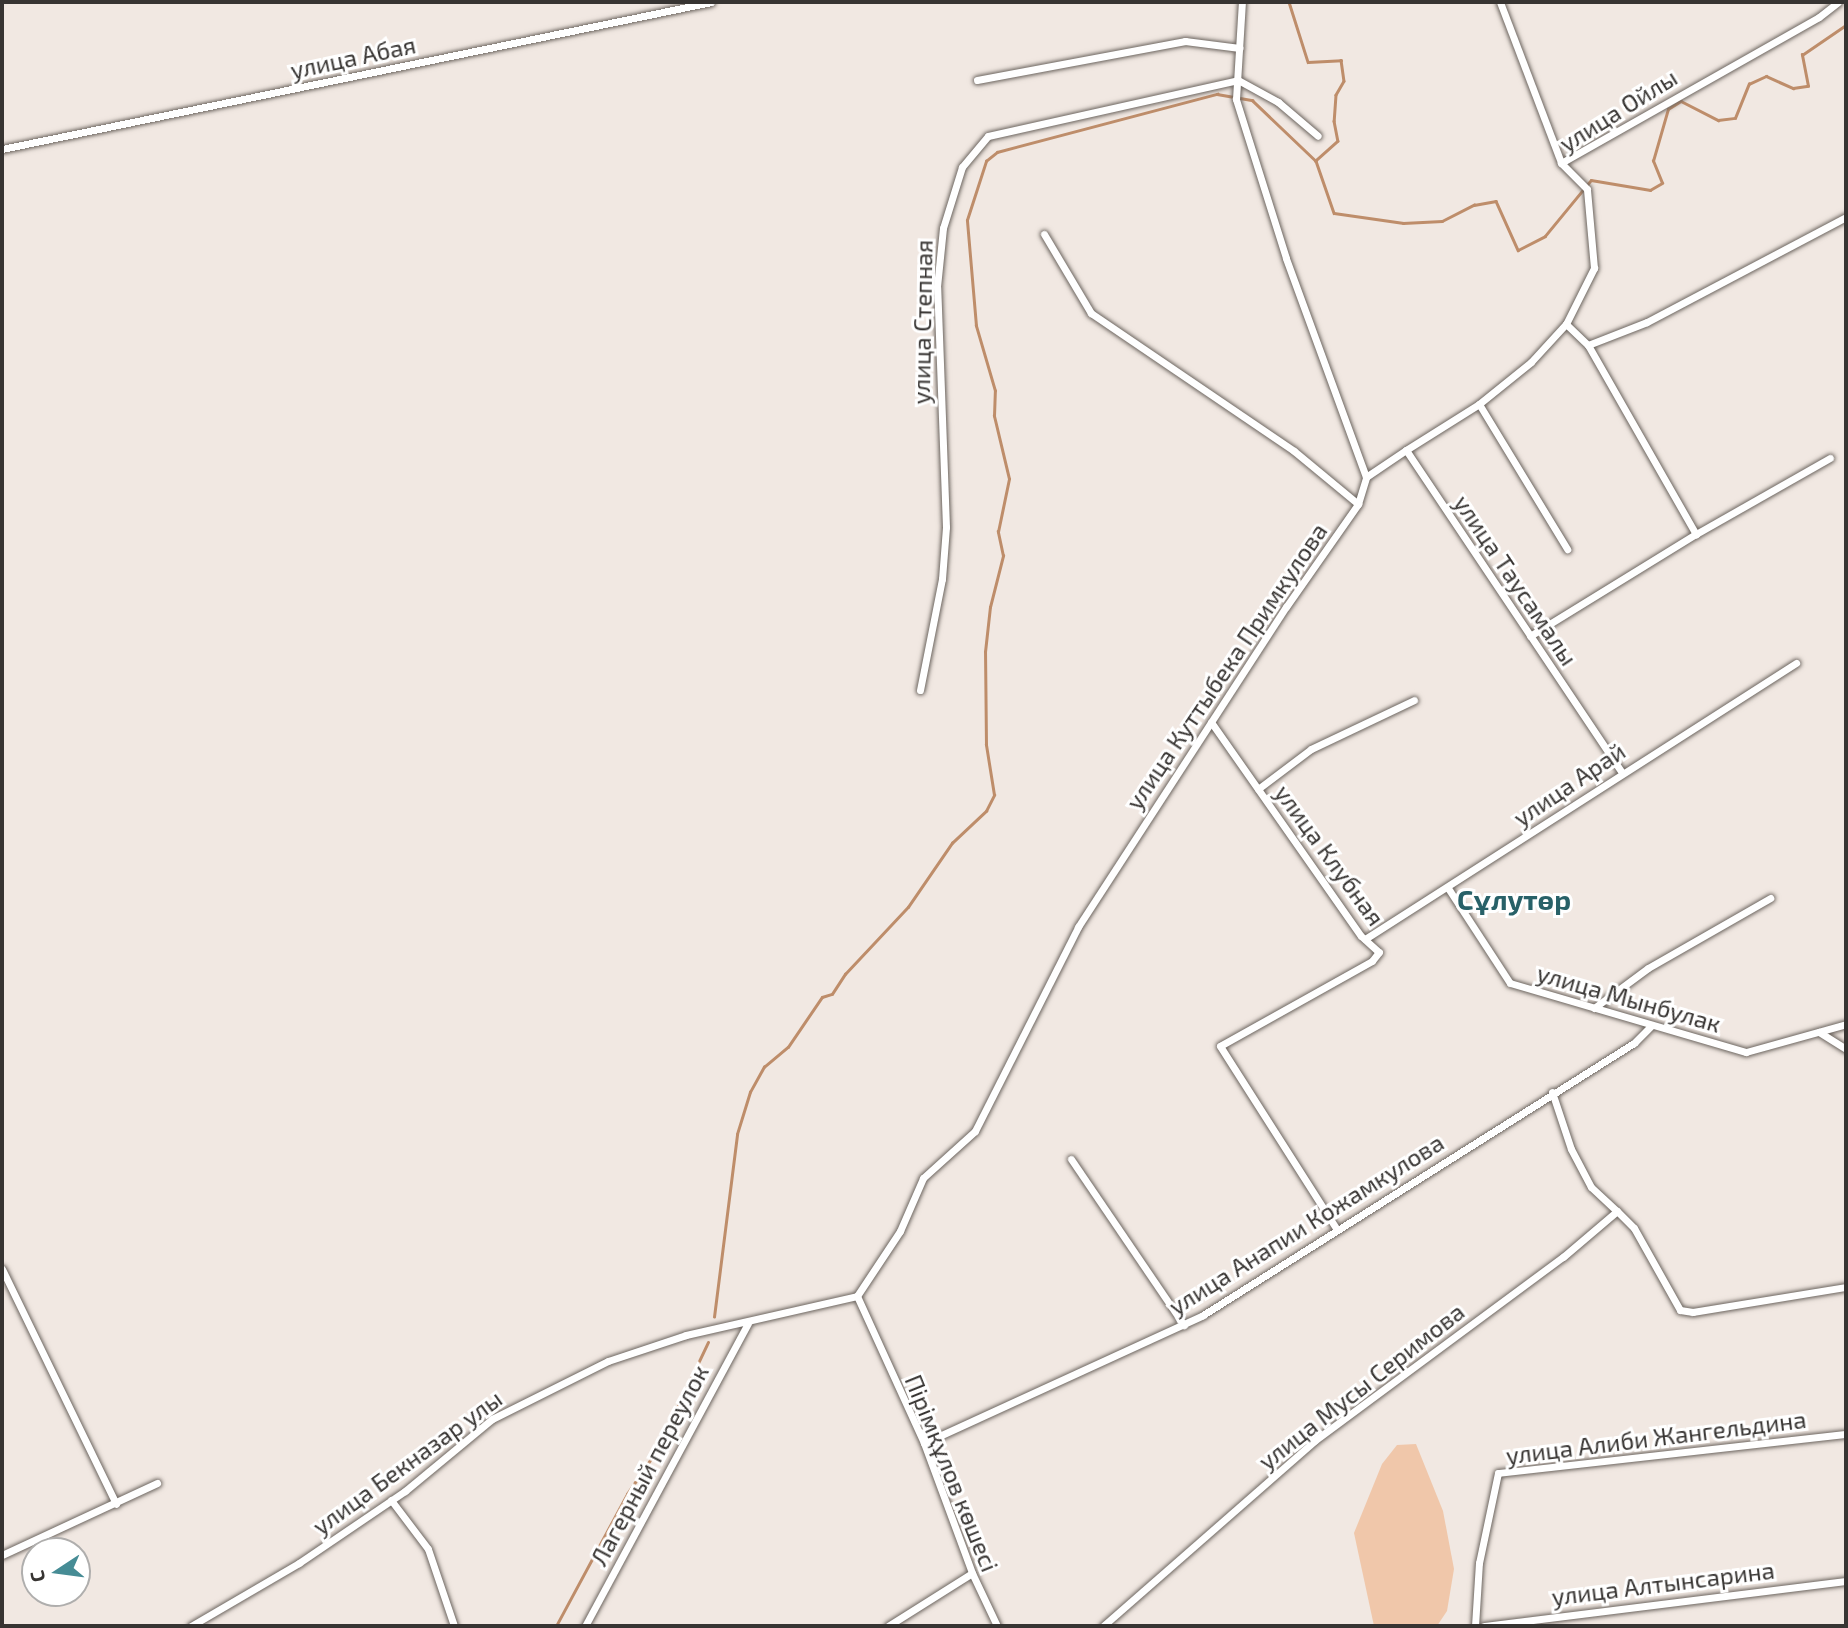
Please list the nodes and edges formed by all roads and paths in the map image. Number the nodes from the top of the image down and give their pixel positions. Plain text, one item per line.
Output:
1 (711, 2) edge
2 (1242, 2) edge
3 (1500, 2) edge
4 (1838, 2) edge
5 (1240, 48) junction
6 (977, 80) dead end
7 (1238, 80) junction
8 (1318, 136) dead end
9 (2, 149) edge
10 (1561, 163) junction
11 (1846, 217) edge
12 (1044, 234) dead end
13 (1566, 324) junction
14 (1588, 345) junction
15 (1479, 404) junction
16 (1406, 450) junction
17 (1830, 458) dead end
18 (1366, 477) junction
19 (1358, 504) junction
20 (1696, 534) junction
21 (1567, 549) dead end
22 (1530, 636) junction
23 (1796, 663) dead end
24 (920, 690) dead end
25 (1414, 701) dead end
26 (1211, 722) junction
27 (1621, 771) junction
28 (1258, 789) junction
29 (1448, 888) junction
30 (1770, 898) dead end
31 (1365, 939) junction
32 (1594, 1008) junction
33 (1846, 1024) edge
34 (1652, 1025) junction
35 (1819, 1031) junction
36 (1846, 1049) edge
37 (1552, 1092) junction
38 (1071, 1159) dead end
39 (1617, 1211) junction
40 (1337, 1230) junction
41 (2, 1269) edge
42 (1846, 1287) edge
43 (857, 1296) junction
44 (748, 1323) junction
45 (1184, 1325) junction
46 (1846, 1434) edge
47 (924, 1443) junction
48 (157, 1483) dead end
49 (391, 1500) junction
50 (116, 1504) junction
51 (2, 1555) edge
52 (972, 1573) junction
53 (1846, 1581) edge
54 (191, 1626) edge
55 (454, 1626) edge
56 (585, 1626) edge
57 (888, 1626) edge
58 (997, 1626) edge
59 (1103, 1626) edge
60 (1475, 1626) edge
61 (1484, 1626) edge

1 - 9 street, улица Абая
2 - 5 street
3 - 10 street
4 - 10 street, улица Ойлы
5 - 6 street
5 - 7 street
7 - 8 street
7 - 18 street
7 - 24 street, улица Степная
10 - 13 street, улица Ойлы
11 - 14 street
12 - 19 street
13 - 14 street
13 - 15 street, улица Ойлы
14 - 20 street
15 - 16 street, улица Ойлы
15 - 21 street
16 - 18 street
16 - 22 street, улица Таусамалы
17 - 20 street
18 - 19 street, улица Куттыбека Примкулова
19 - 26 street, улица Куттыбека Примкулова
20 - 22 street
22 - 27 street, улица Таусамалы
23 - 27 street, улица Арай
25 - 28 street
26 - 28 street, улица Клубная
26 - 43 street, улица Куттыбека Примкулова
27 - 29 street, улица Арай
28 - 31 street, улица Клубная
29 - 31 street, улица Арай
29 - 32 street, улица Мынбулак
30 - 32 street
31 - 40 street, улица Клубная
32 - 34 street, улица Мынбулак
33 - 35 street, улица Мынбулак
34 - 35 street, улица Мынбулак
34 - 37 street, улица Анапии Кожамкулова
35 - 36 street
37 - 39 street
37 - 40 street, улица Анапии Кожамкулова
38 - 45 street
39 - 42 street
39 - 59 street, улица Мусы Серимова
40 - 45 street, улица Анапии Кожамкулова
41 - 50 street
43 - 44 street, улица Бекназар улы
43 - 47 street, Пірімқұлов көшесі
44 - 49 street, улица Бекназар улы
44 - 56 street, Лагерный переулок
45 - 47 street, улица Анапии Кожамкулова
46 - 60 street, улица Алиби Жангельдина
47 - 52 street, Пірімқұлов көшесі
48 - 50 street
49 - 54 street, улица Бекназар улы
49 - 55 street
50 - 51 street
52 - 57 street
52 - 58 street, Пірімқұлов көшесі
53 - 61 street, улица Алтынсарина

